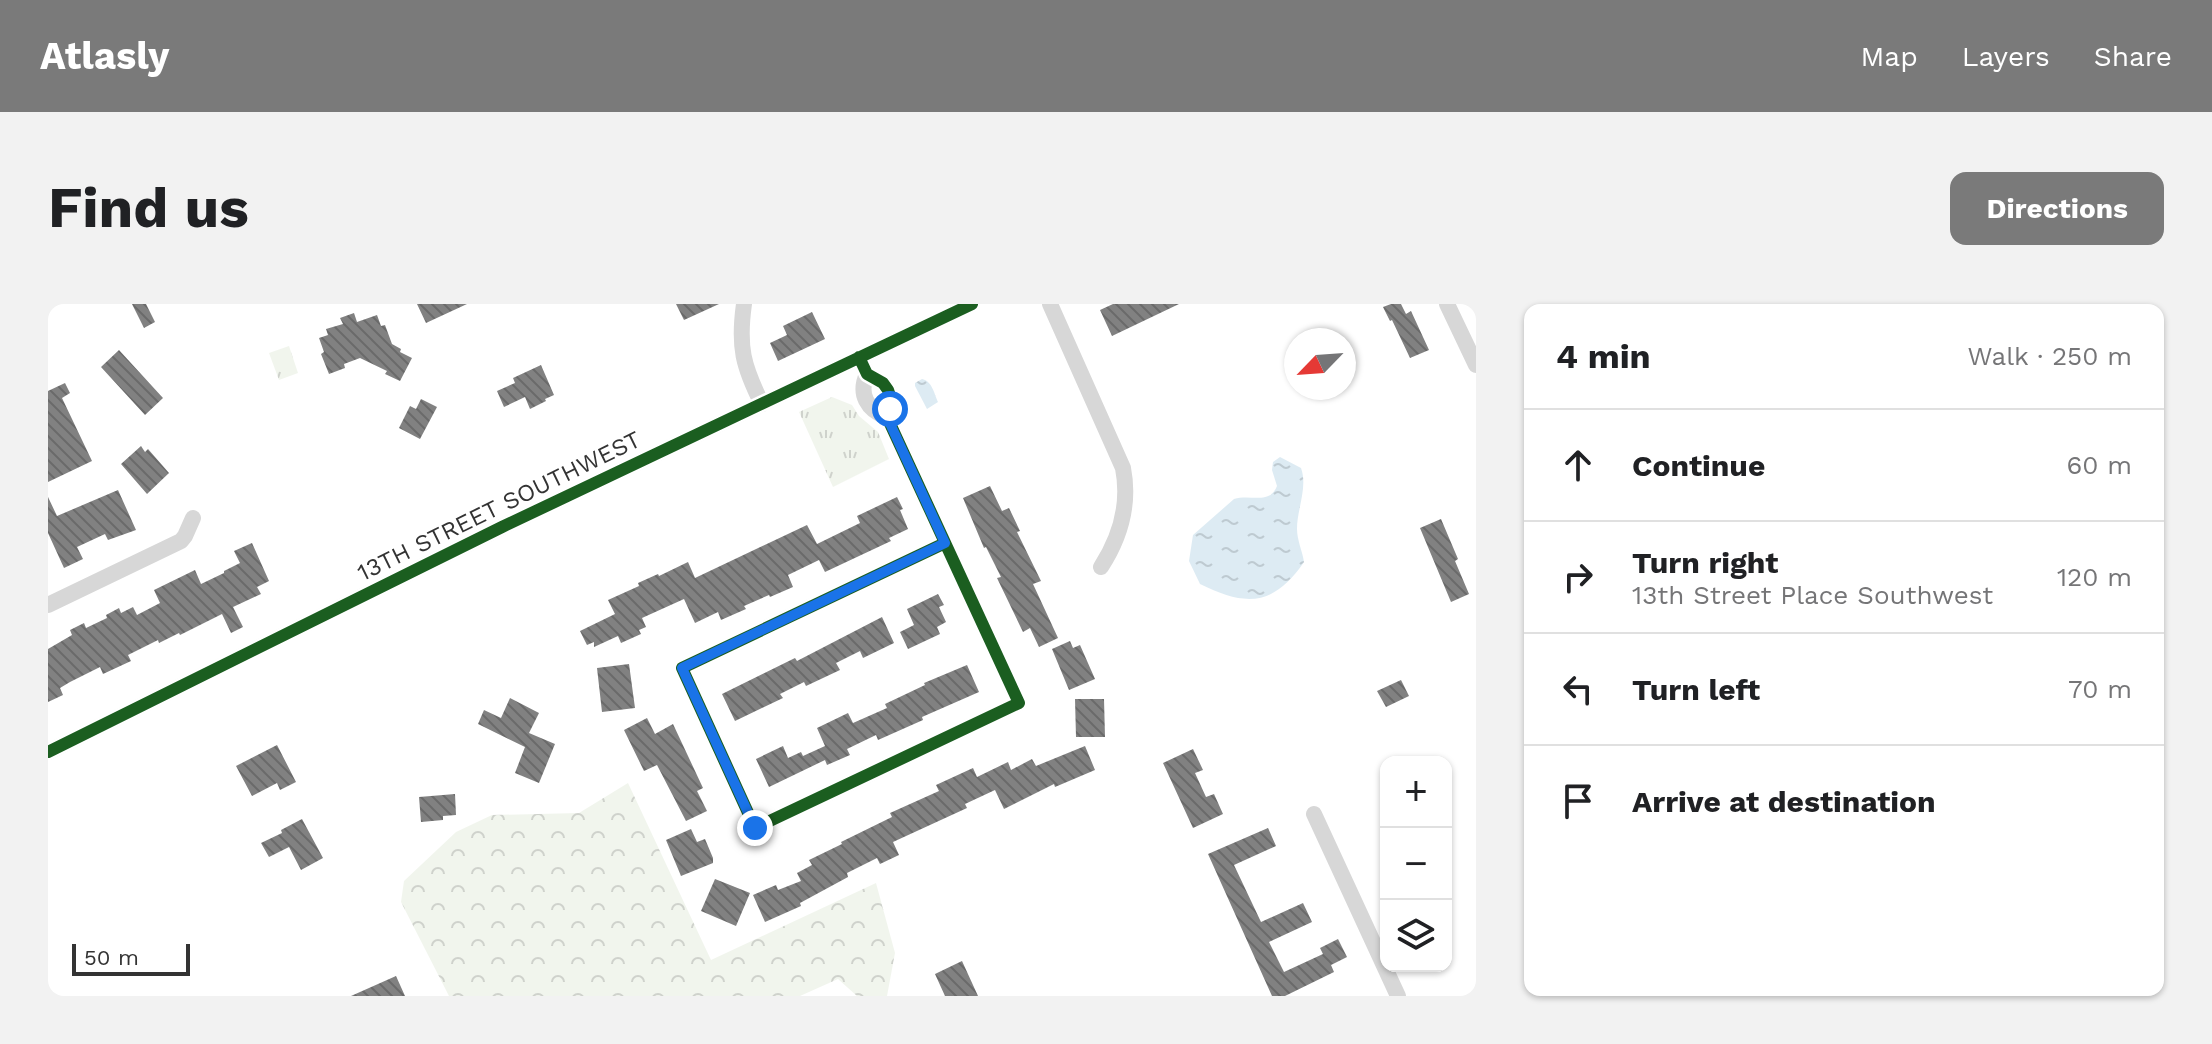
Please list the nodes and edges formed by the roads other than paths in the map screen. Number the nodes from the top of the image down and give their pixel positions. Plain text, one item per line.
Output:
1 (744, 304) edge
2 (972, 304) edge
3 (1050, 304) edge
4 (1447, 304) edge
5 (859, 357) junction
6 (1476, 365) edge
7 (867, 374) junction
8 (762, 404) junction
9 (887, 417) junction
10 (193, 518) dead end
11 (945, 543) junction
12 (1101, 567) dead end
13 (48, 605) edge
14 (48, 752) edge
15 (1314, 814) dead end
16 (1398, 996) edge

1 - 8 street
2 - 5 street, 13TH STREET SOUTHWEST
3 - 12 street
4 - 6 street
5 - 7 street
5 - 8 street, 13TH STREET SOUTHWEST
7 - 9 street
7 - 9 street
8 - 14 street, 13TH STREET SOUTHWEST
9 - 11 street
10 - 13 street
11 - 11 street
15 - 16 street

